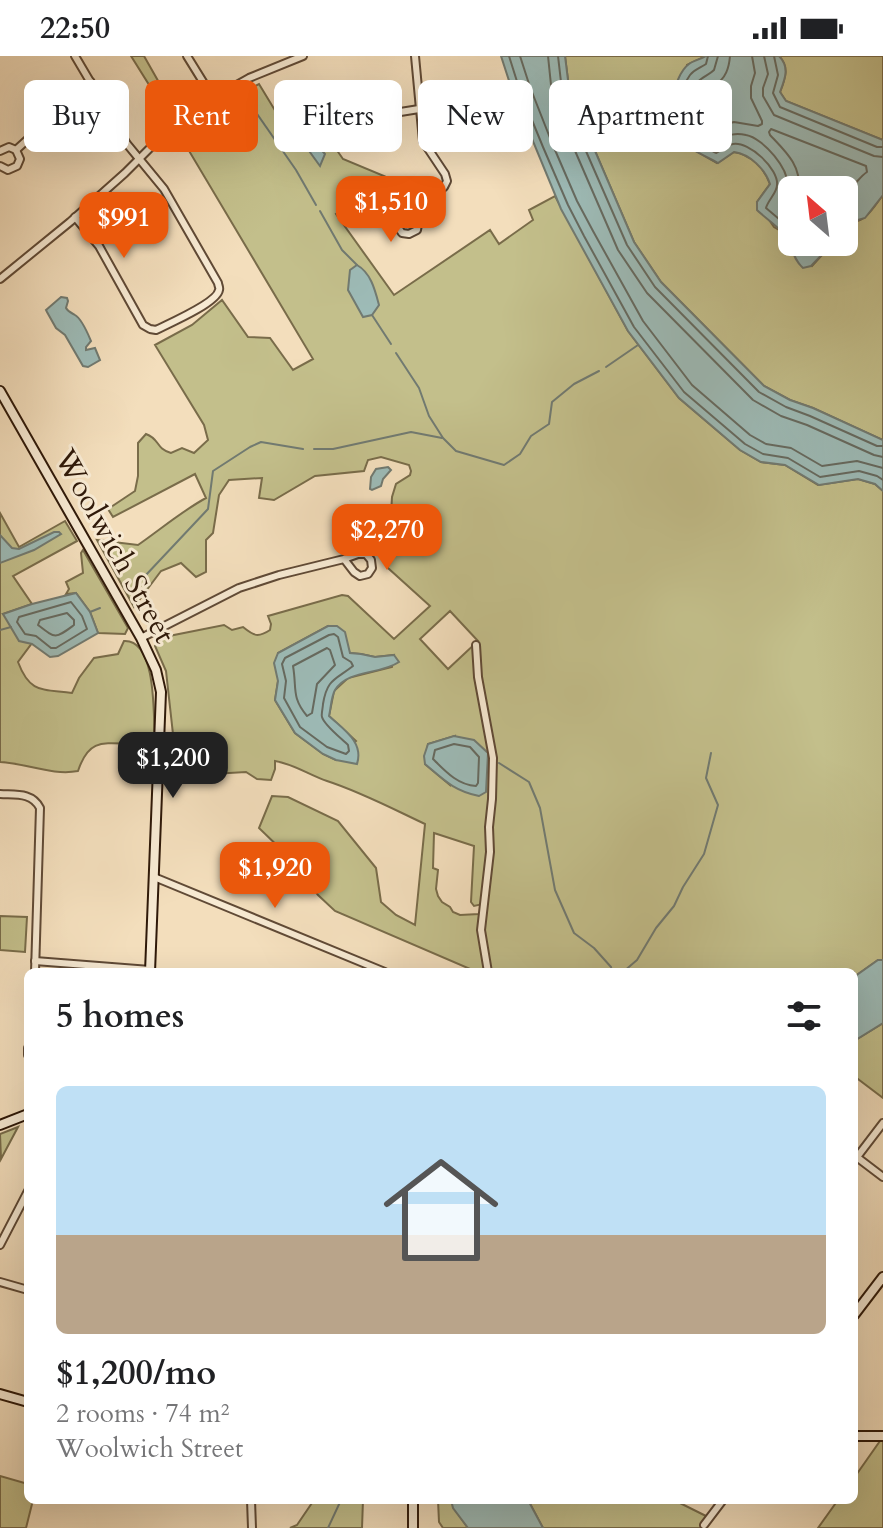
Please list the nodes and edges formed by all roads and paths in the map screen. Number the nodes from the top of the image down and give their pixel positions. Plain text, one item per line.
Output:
1 (75, 56) edge
2 (187, 56) edge
3 (303, 56) edge
4 (415, 56) edge
5 (90, 80) edge
6 (202, 80) edge
7 (245, 80) edge
8 (418, 96) edge
9 (24, 143) edge
10 (129, 146) edge
11 (16, 150) junction
12 (0, 151) edge
13 (147, 152) edge
14 (430, 152) edge
15 (140, 159) junction
16 (0, 166) edge
17 (415, 212) junction
18 (75, 217) junction
19 (0, 279) edge
20 (0, 391) edge
21 (344, 559) junction
22 (141, 638) junction
23 (476, 645) dead end
24 (0, 794) edge
25 (154, 877) junction
26 (35, 961) junction
27 (35, 968) edge
28 (116, 968) edge
29 (150, 968) edge
30 (375, 968) edge
31 (487, 968) edge
32 (24, 1116) edge
33 (883, 1123) edge
34 (0, 1125) edge
35 (858, 1154) edge
36 (858, 1160) edge
37 (883, 1177) edge
38 (24, 1199) edge
39 (0, 1245) edge
40 (883, 1277) edge
41 (0, 1282) edge
42 (24, 1289) edge
43 (858, 1310) edge
44 (0, 1394) edge
45 (24, 1401) edge
46 (858, 1436) edge
47 (883, 1436) edge
48 (251, 1504) edge
49 (413, 1504) edge
50 (720, 1504) edge
51 (704, 1525) dead end
52 (252, 1528) edge
53 (413, 1528) edge

1 - 5 street
2 - 6 street
3 - 7 street
4 - 8 street
9 - 11 street
10 - 15 street
11 - 12 street
11 - 16 street
13 - 15 street
14 - 17 street
15 - 18 street
15 - 18 street
17 - 17 street
18 - 19 street
20 - 22 street, Woolwich Street
21 - 21 street
21 - 22 street
22 - 25 street, Woolwich Street
23 - 31 street
24 - 26 street
25 - 29 street, Woolwich Street
25 - 30 street
26 - 27 street
26 - 28 street
32 - 34 street
33 - 35 street
36 - 37 street
38 - 39 street
40 - 43 street
41 - 42 street
44 - 45 street
46 - 47 street
48 - 52 street
49 - 53 street
50 - 51 street

